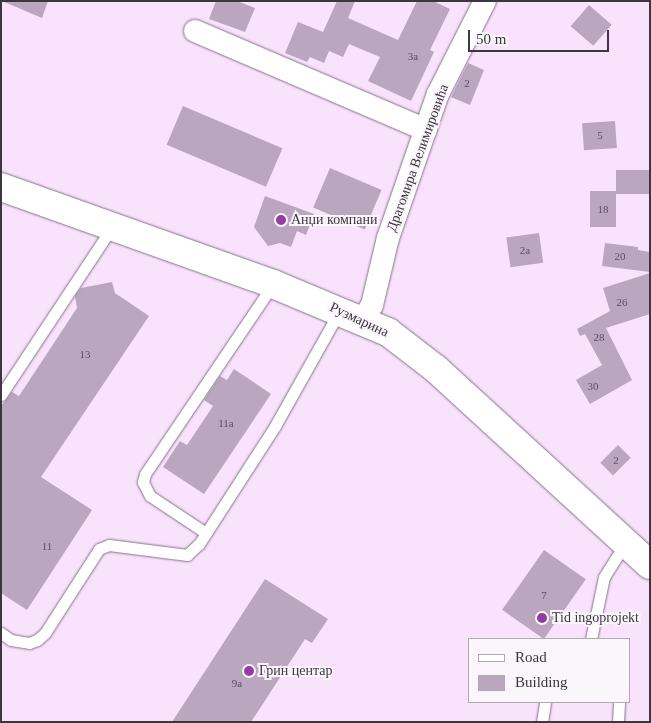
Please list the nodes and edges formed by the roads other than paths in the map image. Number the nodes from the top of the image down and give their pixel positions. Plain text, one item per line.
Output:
1 (485, 1) edge
2 (195, 31) dead end
3 (426, 130) junction
4 (1, 186) edge
5 (112, 226) junction
6 (273, 284) junction
7 (351, 315) junction
8 (1, 395) edge
9 (206, 533) junction
10 (626, 542) junction
11 (648, 561) edge
12 (1, 633) edge
13 (591, 638) edge
14 (545, 703) edge
15 (619, 703) edge
16 (542, 722) edge
17 (618, 722) edge

1 - 3 street, Драгомира Велимировића
2 - 3 street
3 - 7 street, Драгомира Велимировића
4 - 5 main road, Рузмарина
5 - 6 main road, Рузмарина
5 - 8 lane
6 - 7 main road, Рузмарина
6 - 9 lane
7 - 9 lane
7 - 10 main road, Рузмарина
9 - 12 lane
10 - 11 main road, Рузмарина
10 - 13 lane
14 - 16 lane
15 - 17 lane

